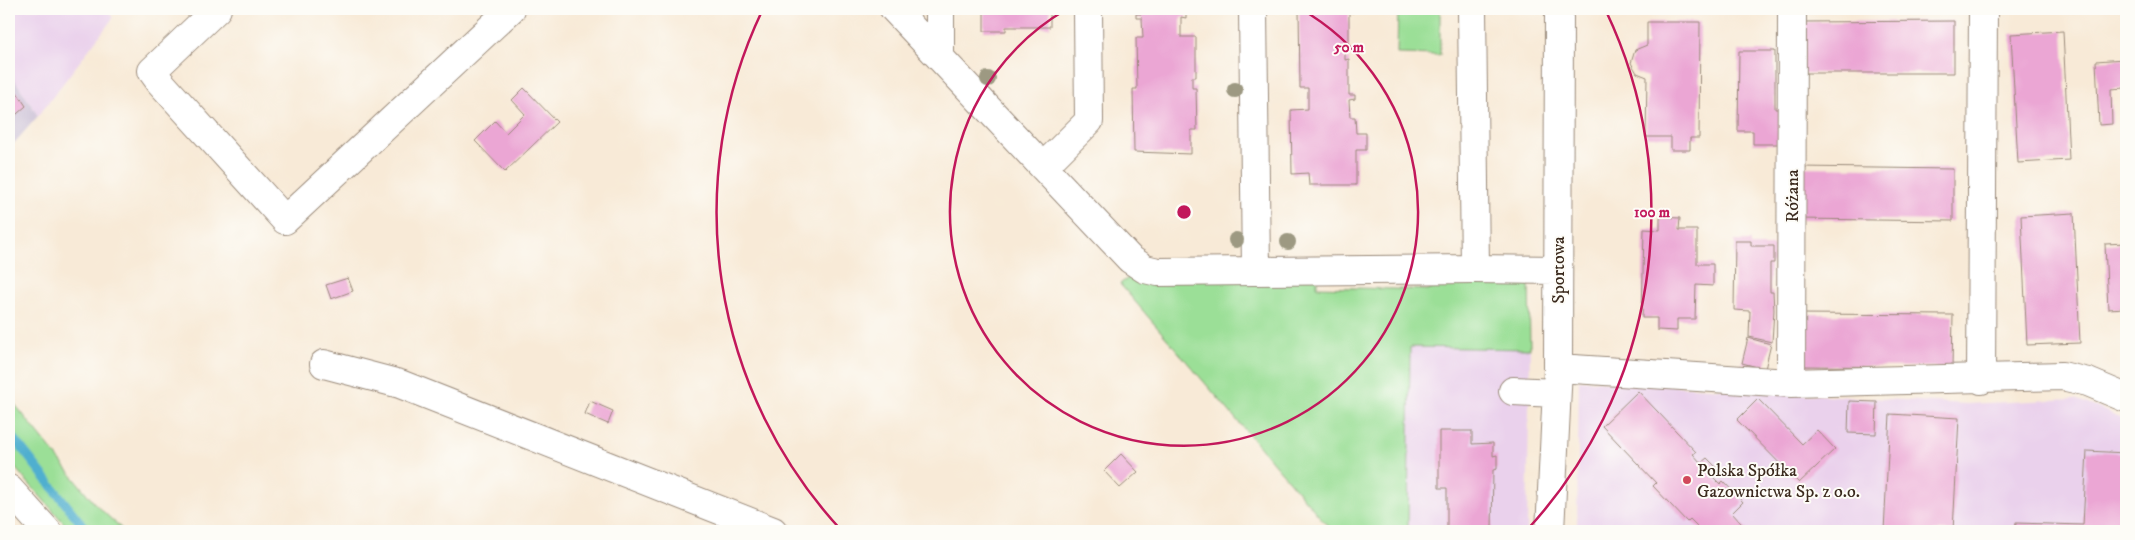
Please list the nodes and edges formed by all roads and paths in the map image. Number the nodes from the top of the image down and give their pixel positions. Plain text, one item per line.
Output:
1 (217, 9) edge
2 (511, 9) edge
3 (894, 9) edge
4 (940, 9) edge
5 (1088, 9) edge
6 (1253, 9) edge
7 (1472, 9) edge
8 (1559, 9) edge
9 (1792, 9) edge
10 (1983, 9) edge
11 (940, 57) junction
12 (1043, 167) junction
13 (1475, 269) junction
14 (1558, 270) junction
15 (1256, 271) junction
16 (324, 364) dead end
17 (1981, 380) junction
18 (1557, 381) junction
19 (1791, 383) junction
20 (1513, 391) dead end
21 (2126, 398) edge
22 (9, 489) edge
23 (47, 531) edge
24 (773, 531) edge
25 (1550, 531) edge

1 - 2 street
3 - 11 street
4 - 11 street
5 - 12 street
6 - 15 street
7 - 13 street
8 - 14 street, Sportowa
9 - 19 street, Różana
10 - 17 street
11 - 12 street
12 - 15 street
13 - 14 street
13 - 15 street
14 - 18 street, Sportowa
16 - 24 street
17 - 19 street
17 - 21 street
18 - 19 street
18 - 20 street
18 - 25 street, Sportowa
22 - 23 street

